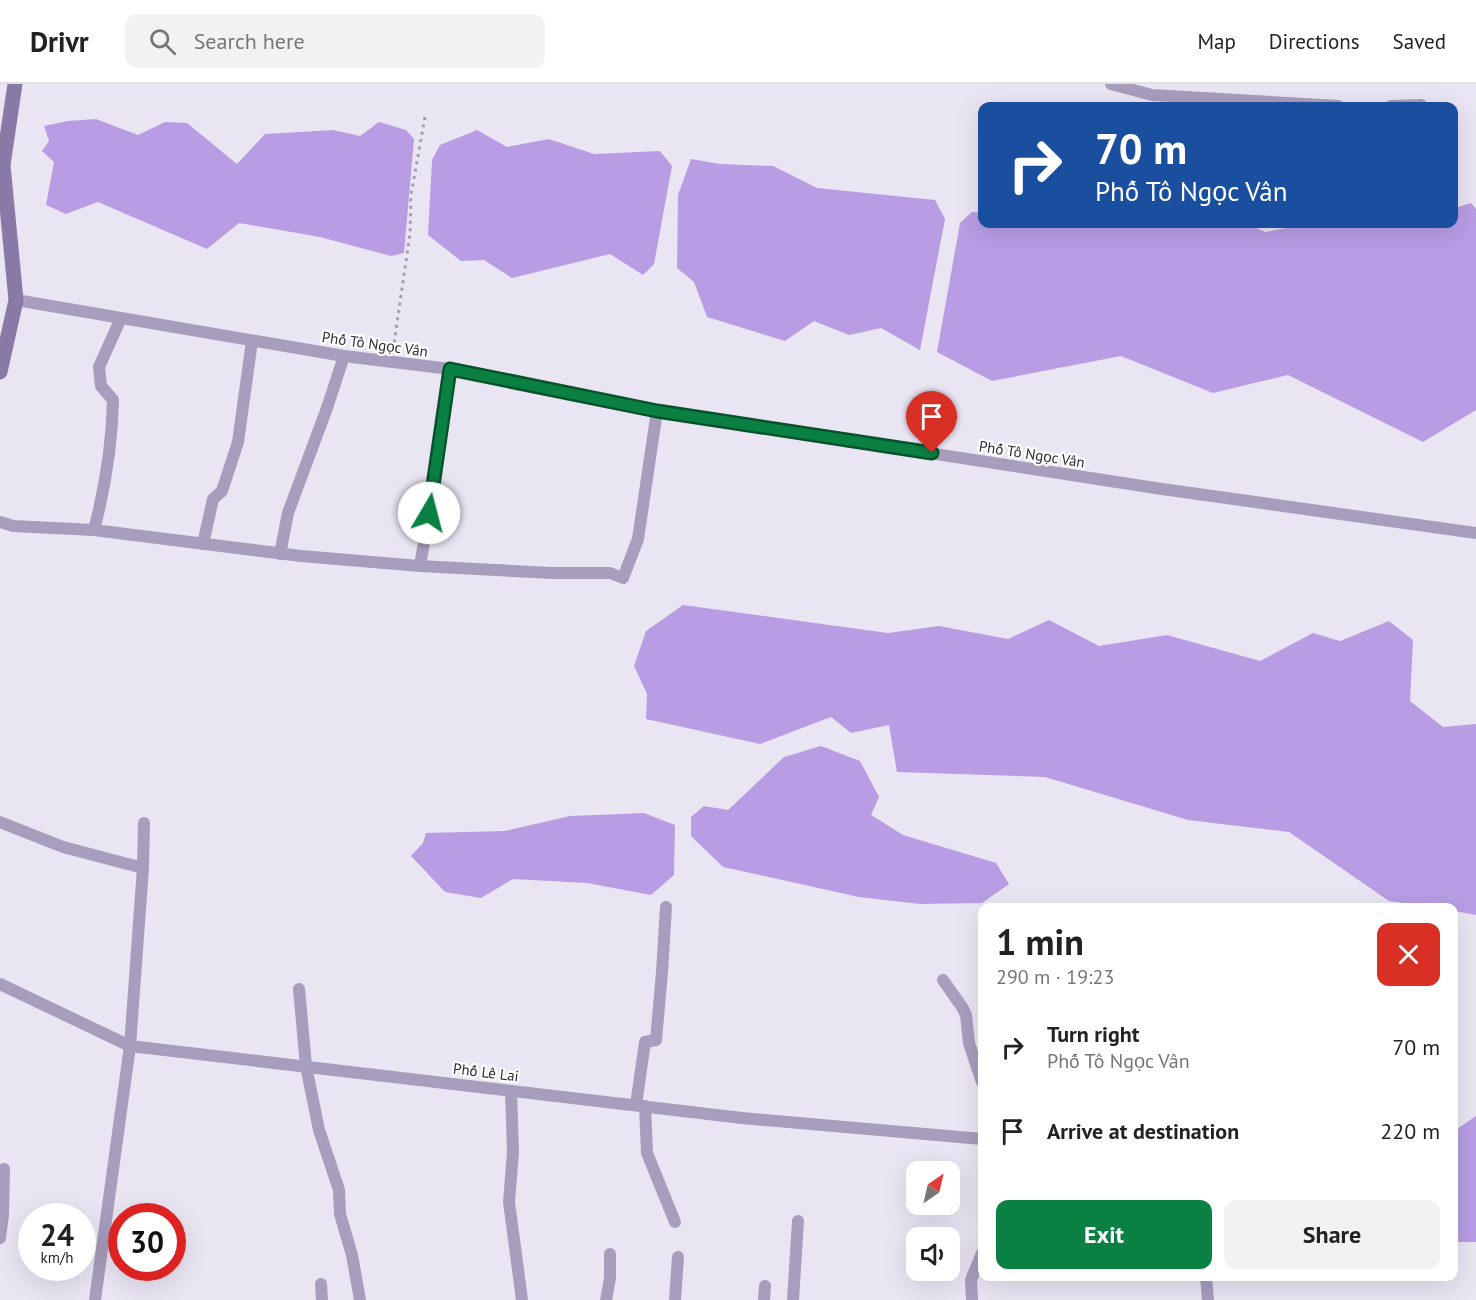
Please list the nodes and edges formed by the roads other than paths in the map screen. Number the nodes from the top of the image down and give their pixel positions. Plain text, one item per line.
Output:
1 (15, 84) edge
2 (1111, 84) edge
3 (1270, 102) edge
4 (6, 107) edge
5 (16, 300) junction
6 (121, 318) junction
7 (252, 340) junction
8 (344, 356) junction
9 (450, 369) junction
10 (0, 372) edge
11 (657, 411) junction
12 (0, 522) edge
13 (94, 530) junction
14 (1476, 533) edge
15 (203, 544) junction
16 (280, 554) junction
17 (420, 566) junction
18 (0, 822) edge
19 (144, 824) dead end
20 (143, 868) junction
21 (666, 907) dead end
22 (943, 980) dead end
23 (0, 984) edge
24 (299, 990) dead end
25 (130, 1046) junction
26 (306, 1066) junction
27 (978, 1070) edge
28 (511, 1090) junction
29 (641, 1106) junction
30 (978, 1139) edge
31 (4, 1169) dead end
32 (798, 1221) dead end
33 (675, 1222) dead end
34 (0, 1238) edge
35 (610, 1254) dead end
36 (678, 1257) dead end
37 (978, 1263) edge
38 (1206, 1281) edge
39 (321, 1284) dead end
40 (765, 1286) dead end
41 (95, 1300) edge
42 (322, 1300) edge
43 (360, 1300) edge
44 (522, 1300) edge
45 (606, 1300) edge
46 (675, 1300) edge
47 (764, 1300) edge
48 (793, 1300) edge
49 (972, 1300) edge
50 (1208, 1300) edge

1 - 4 street
2 - 3 street
4 - 5 street
5 - 6 street, Phố Tô Ngọc Vân
5 - 10 street
6 - 7 street, Phố Tô Ngọc Vân
6 - 13 street
7 - 8 street, Phố Tô Ngọc Vân
7 - 15 street
8 - 9 street, Phố Tô Ngọc Vân
8 - 16 street
9 - 11 street, Phố Tô Ngọc Vân
9 - 17 street
11 - 14 street, Phố Tô Ngọc Vân
11 - 17 street
12 - 13 street
13 - 15 street
15 - 16 street
16 - 17 street
18 - 20 street
19 - 20 street
20 - 25 street
21 - 29 street
22 - 27 street
23 - 25 street, Phố Lê Lai
24 - 26 street
25 - 26 street, Phố Lê Lai
25 - 41 street
26 - 28 street, Phố Lê Lai
26 - 43 street
28 - 29 street, Phố Lê Lai
28 - 44 street
29 - 30 street, Phố Lê Lai
29 - 33 street
31 - 34 street
32 - 48 street
35 - 45 street
36 - 46 street
37 - 49 street
38 - 50 street
39 - 42 street
40 - 47 street

